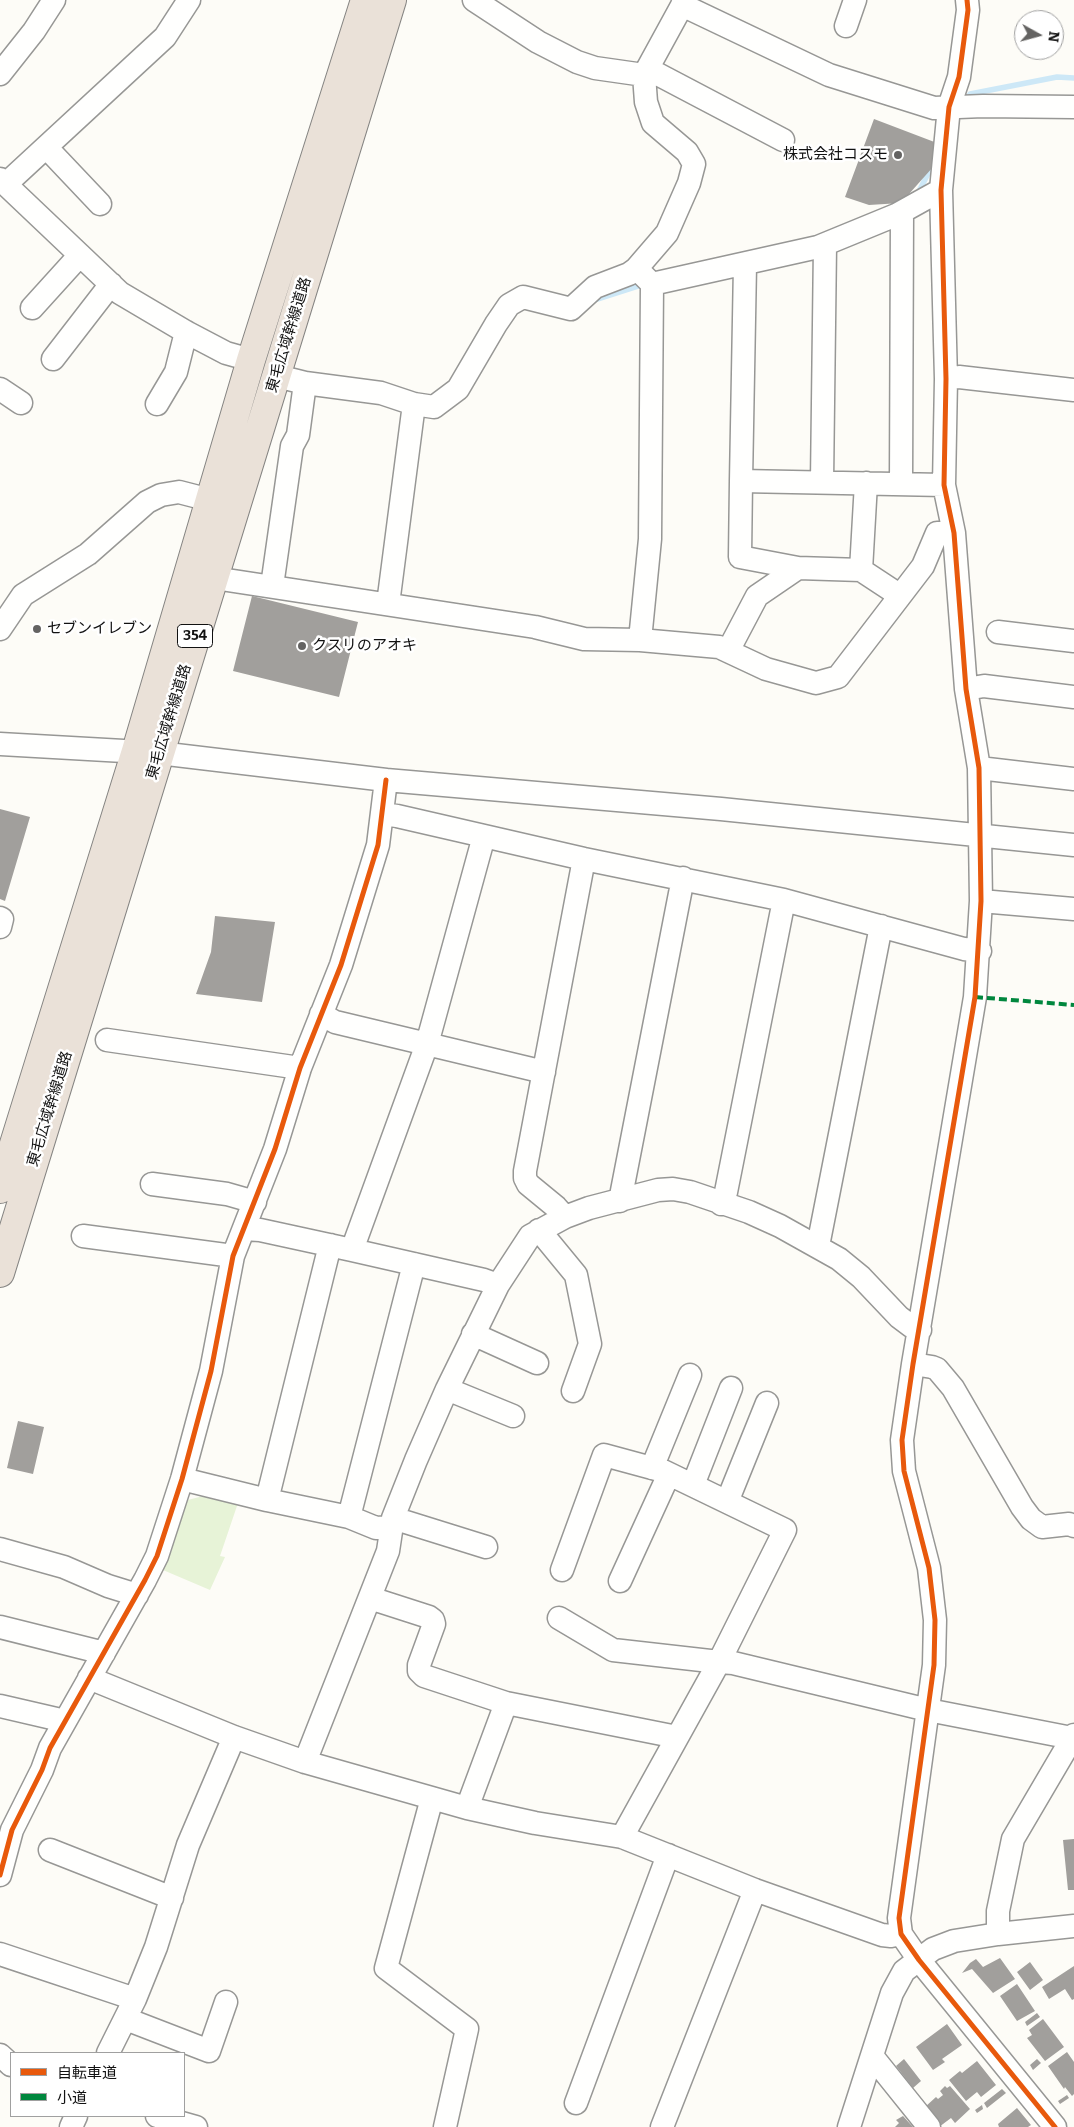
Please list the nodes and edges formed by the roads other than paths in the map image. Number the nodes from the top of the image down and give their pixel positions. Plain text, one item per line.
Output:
1 (54, 0) edge
2 (189, 0) edge
3 (365, 0) edge
4 (392, 0) edge
5 (474, 0) edge
6 (856, 0) edge
7 (967, 0) edge
8 (683, 3) edge
9 (846, 26) dead end
10 (646, 72) junction
11 (0, 74) edge
12 (949, 107) junction
13 (1074, 107) edge
14 (783, 140) dead end
15 (46, 147) junction
16 (3, 182) edge
17 (941, 190) junction
18 (100, 204) dead end
19 (902, 212) junction
20 (824, 245) junction
21 (80, 255) junction
22 (745, 265) junction
23 (636, 268) junction
24 (111, 284) junction
25 (652, 284) junction
26 (32, 308) dead end
27 (186, 332) junction
28 (53, 358) dead end
29 (251, 360) junction
30 (277, 376) junction
31 (946, 379) junction
32 (305, 383) junction
33 (0, 389) edge
34 (1074, 390) edge
35 (20, 403) dead end
36 (157, 404) dead end
37 (414, 404) junction
38 (740, 481) junction
39 (822, 482) junction
40 (866, 483) junction
41 (901, 484) junction
42 (944, 485) junction
43 (210, 500) junction
44 (954, 533) junction
45 (798, 568) junction
46 (861, 570) junction
47 (214, 578) junction
48 (272, 586) junction
49 (899, 595) junction
50 (388, 604) junction
51 (0, 629) edge
52 (998, 632) dead end
53 (640, 640) junction
54 (1074, 641) edge
55 (728, 652) junction
56 (966, 689) junction
57 (1074, 697) edge
58 (0, 744) edge
59 (148, 752) junction
60 (979, 768) junction
61 (1074, 779) edge
62 (386, 780) junction
63 (383, 814) junction
64 (484, 836) junction
65 (980, 836) junction
66 (1074, 845) edge
67 (584, 859) junction
68 (683, 878) junction
69 (784, 900) junction
70 (982, 901) junction
71 (1074, 909) edge
72 (0, 918) edge
73 (881, 926) junction
74 (0, 927) edge
75 (980, 951) junction
76 (321, 1014) junction
77 (108, 1040) dead end
78 (427, 1044) junction
79 (300, 1068) junction
80 (544, 1072) junction
81 (152, 1184) dead end
82 (0, 1189) edge
83 (620, 1201) junction
84 (255, 1202) junction
85 (722, 1204) junction
86 (565, 1217) junction
87 (244, 1229) junction
88 (539, 1230) junction
89 (83, 1236) dead end
90 (330, 1245) junction
91 (818, 1246) junction
92 (352, 1250) junction
93 (234, 1256) junction
94 (414, 1264) junction
95 (0, 1273) edge
96 (498, 1285) junction
97 (920, 1330) junction
98 (473, 1334) junction
99 (537, 1363) dead end
100 (913, 1364) junction
101 (690, 1375) dead end
102 (731, 1388) dead end
103 (447, 1389) junction
104 (573, 1391) dead end
105 (767, 1403) dead end
106 (513, 1416) dead end
107 (661, 1471) junction
108 (182, 1479) junction
109 (693, 1486) junction
110 (267, 1500) junction
111 (727, 1502) junction
112 (349, 1517) junction
113 (393, 1523) junction
114 (1074, 1526) edge
115 (486, 1547) dead end
116 (0, 1549) edge
117 (562, 1570) dead end
118 (620, 1582) dead end
119 (136, 1595) junction
120 (370, 1598) junction
121 (559, 1618) dead end
122 (0, 1627) edge
123 (104, 1653) junction
124 (719, 1662) junction
125 (89, 1678) junction
126 (506, 1703) junction
127 (0, 1706) edge
128 (928, 1710) junction
129 (65, 1721) junction
130 (1073, 1736) edge
131 (234, 1737) junction
132 (677, 1737) junction
133 (305, 1762) junction
134 (432, 1798) junction
135 (467, 1808) junction
136 (5, 1836) edge
137 (622, 1837) junction
138 (50, 1850) dead end
139 (668, 1855) junction
140 (0, 1875) edge
141 (755, 1890) junction
142 (172, 1898) junction
143 (1073, 1932) edge
144 (901, 1934) junction
145 (998, 1934) junction
146 (0, 1954) edge
147 (919, 1960) junction
148 (135, 1998) junction
149 (226, 2002) dead end
150 (126, 2019) junction
151 (109, 2052) edge
152 (0, 2055) edge
153 (872, 2056) junction
154 (10, 2063) edge
155 (576, 2103) dead end
156 (161, 2117) edge
157 (196, 2127) edge
158 (446, 2127) edge
159 (662, 2127) edge
160 (849, 2127) edge
161 (929, 2127) edge
162 (1055, 2127) edge

1 - 11 street
2 - 15 street
3 - 29 highway, 東毛広域幹線道路 / 354
4 - 30 highway, 東毛広域幹線道路 / 354
5 - 10 street
6 - 9 street
7 - 12 street
8 - 10 street
8 - 12 street
10 - 14 street
10 - 23 street
12 - 13 street
12 - 17 street
15 - 16 street
15 - 18 street
16 - 21 street
17 - 19 street
17 - 31 street
19 - 20 street
19 - 41 street
20 - 22 street
20 - 39 street
21 - 24 street
21 - 26 street
22 - 25 street
22 - 38 street
23 - 25 street
23 - 37 street
24 - 27 street
24 - 28 street
25 - 53 street
27 - 29 street
27 - 36 street
29 - 43 highway, 東毛広域幹線道路 / 354
30 - 32 street
30 - 47 highway, 東毛広域幹線道路 / 354
31 - 34 street
31 - 42 street
32 - 37 street
32 - 48 street
33 - 35 street
37 - 50 street
38 - 39 street
38 - 45 street
39 - 40 street
40 - 41 street
40 - 46 street
41 - 42 street
42 - 44 street
43 - 51 street
43 - 59 highway, 東毛広域幹線道路 / 354
44 - 49 street
44 - 56 street
45 - 46 street
45 - 55 street
46 - 49 street
47 - 48 street
47 - 59 highway, 東毛広域幹線道路 / 354
48 - 50 street
49 - 55 street
50 - 53 street
52 - 54 street
53 - 55 street
56 - 57 street
56 - 60 street
58 - 59 street
59 - 62 street
59 - 82 highway, 東毛広域幹線道路 / 354
59 - 95 highway, 東毛広域幹線道路 / 354
60 - 61 street
60 - 65 street
62 - 63 street
62 - 65 street
63 - 64 street
63 - 76 street
64 - 67 street
64 - 78 street
65 - 66 street
65 - 70 street
67 - 68 street
67 - 80 street
68 - 69 street
68 - 83 street
69 - 73 street
69 - 85 street
70 - 71 street
70 - 75 street
72 - 74 street
73 - 75 street
73 - 91 street
75 - 97 street
76 - 78 street
76 - 79 street
77 - 79 street
78 - 80 street
78 - 92 street
79 - 84 street
80 - 86 street
81 - 84 street
83 - 85 street
83 - 86 street
84 - 87 street
85 - 91 street
86 - 88 street
87 - 90 street
87 - 93 street
88 - 96 street
88 - 104 street
89 - 93 street
90 - 92 street
90 - 110 street
91 - 97 street
92 - 94 street
93 - 108 street
94 - 96 street
94 - 112 street
96 - 98 street
97 - 100 street
98 - 99 street
98 - 103 street
100 - 114 street
100 - 128 street
101 - 107 street
102 - 109 street
103 - 106 street
103 - 113 street
105 - 111 street
107 - 109 street
107 - 117 street
107 - 118 street
108 - 110 street
108 - 119 street
109 - 111 street
110 - 112 street
111 - 124 street
112 - 113 street
113 - 115 street
113 - 120 street
116 - 119 street
119 - 123 street
120 - 126 street
120 - 133 street
121 - 124 street
122 - 123 street
123 - 125 street
124 - 128 street
124 - 132 street
125 - 129 street
125 - 131 street
126 - 132 street
126 - 135 street
127 - 129 street
128 - 130 street
128 - 144 street
129 - 136 street
130 - 145 street
131 - 133 street
131 - 142 street
132 - 137 street
133 - 134 street
134 - 135 street
134 - 158 street
135 - 137 street
136 - 140 street
137 - 139 street
138 - 142 street
139 - 141 street
139 - 155 street
141 - 144 street
141 - 159 street
142 - 148 street
143 - 145 street
144 - 147 street
145 - 147 street
146 - 148 street
147 - 153 street
147 - 162 street
148 - 150 street
149 - 150 street
150 - 151 street
152 - 154 street
153 - 160 street
153 - 161 street
156 - 157 street

